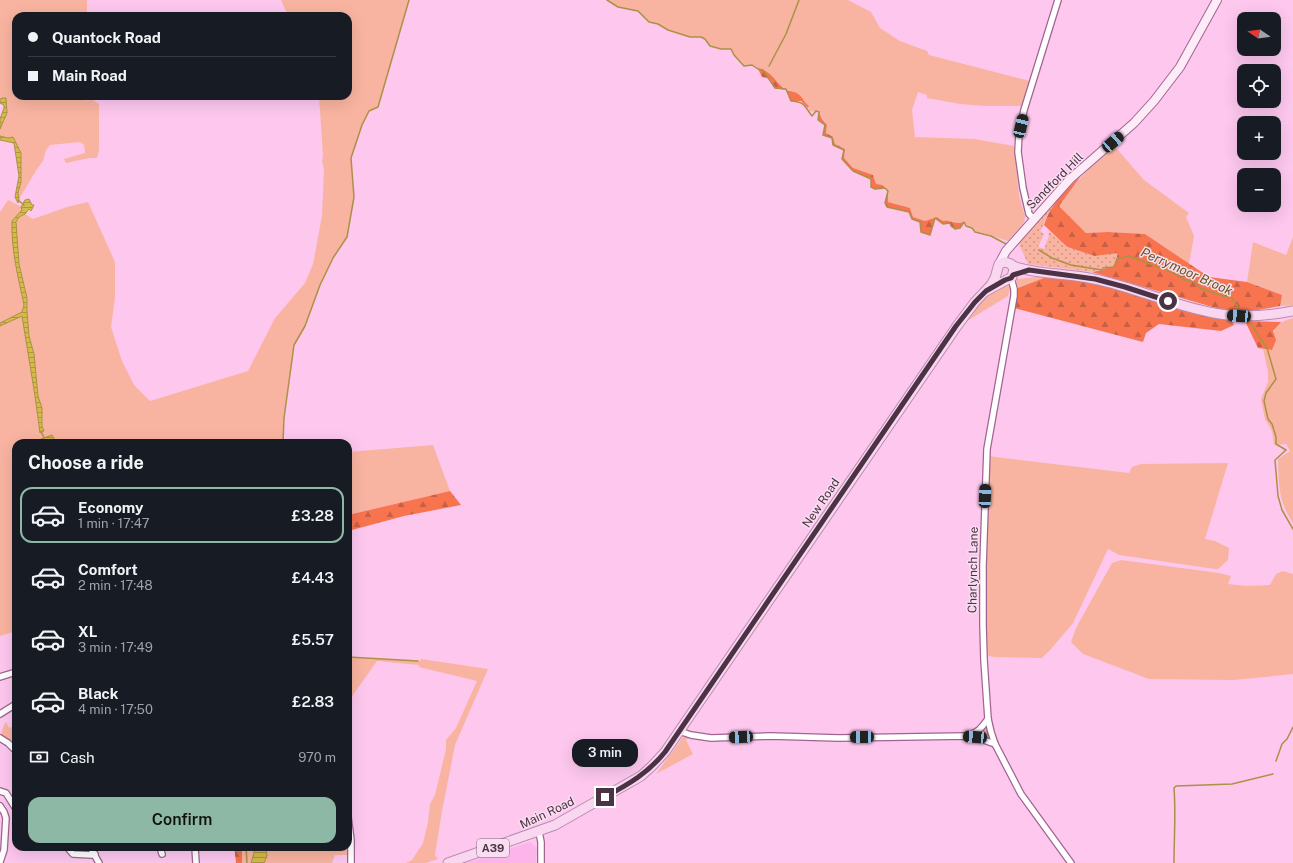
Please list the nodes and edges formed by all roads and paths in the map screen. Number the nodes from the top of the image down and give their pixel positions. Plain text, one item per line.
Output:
1 (1058, 0) edge
2 (1217, 0) edge
3 (1034, 219) junction
4 (1010, 247) junction
5 (998, 268) junction
6 (1010, 273) junction
7 (986, 291) junction
8 (1293, 311) edge
9 (12, 673) edge
10 (0, 677) edge
11 (12, 706) edge
12 (0, 714) edge
13 (988, 718) junction
14 (679, 730) junction
15 (966, 736) junction
16 (0, 738) edge
17 (995, 744) junction
18 (12, 747) edge
19 (0, 791) edge
20 (12, 803) edge
21 (0, 806) edge
22 (539, 832) junction
23 (70, 851) edge
24 (93, 851) edge
25 (161, 851) edge
26 (195, 851) edge
27 (351, 851) edge
28 (95, 854) junction
29 (162, 854) dead end
30 (0, 862) edge
31 (99, 863) edge
32 (196, 863) edge
33 (351, 863) edge
34 (448, 863) edge
35 (541, 863) edge
36 (1071, 863) edge

1 - 3 street
2 - 3 main road, Sandford Hill
3 - 4 main road, Sandford Hill
4 - 5 main road, Sandford Hill
4 - 6 main road
5 - 6 main road
5 - 6 main road
5 - 7 main road, New Road / A39
6 - 7 main road, New Road / A39
6 - 8 main road
6 - 13 street, Charlynch Lane
7 - 14 main road, New Road / A39
9 - 10 street
11 - 12 street
13 - 15 street
13 - 17 street, Charlynch Lane
14 - 15 street
14 - 22 main road, Main Road / A39
15 - 17 street
16 - 18 street
17 - 36 street, Charlynch Lane
19 - 20 street
21 - 30 street
22 - 34 main road, Main Road / A39
22 - 35 street
23 - 28 street
24 - 28 street
25 - 29 street
26 - 32 street
27 - 33 street
28 - 31 street

